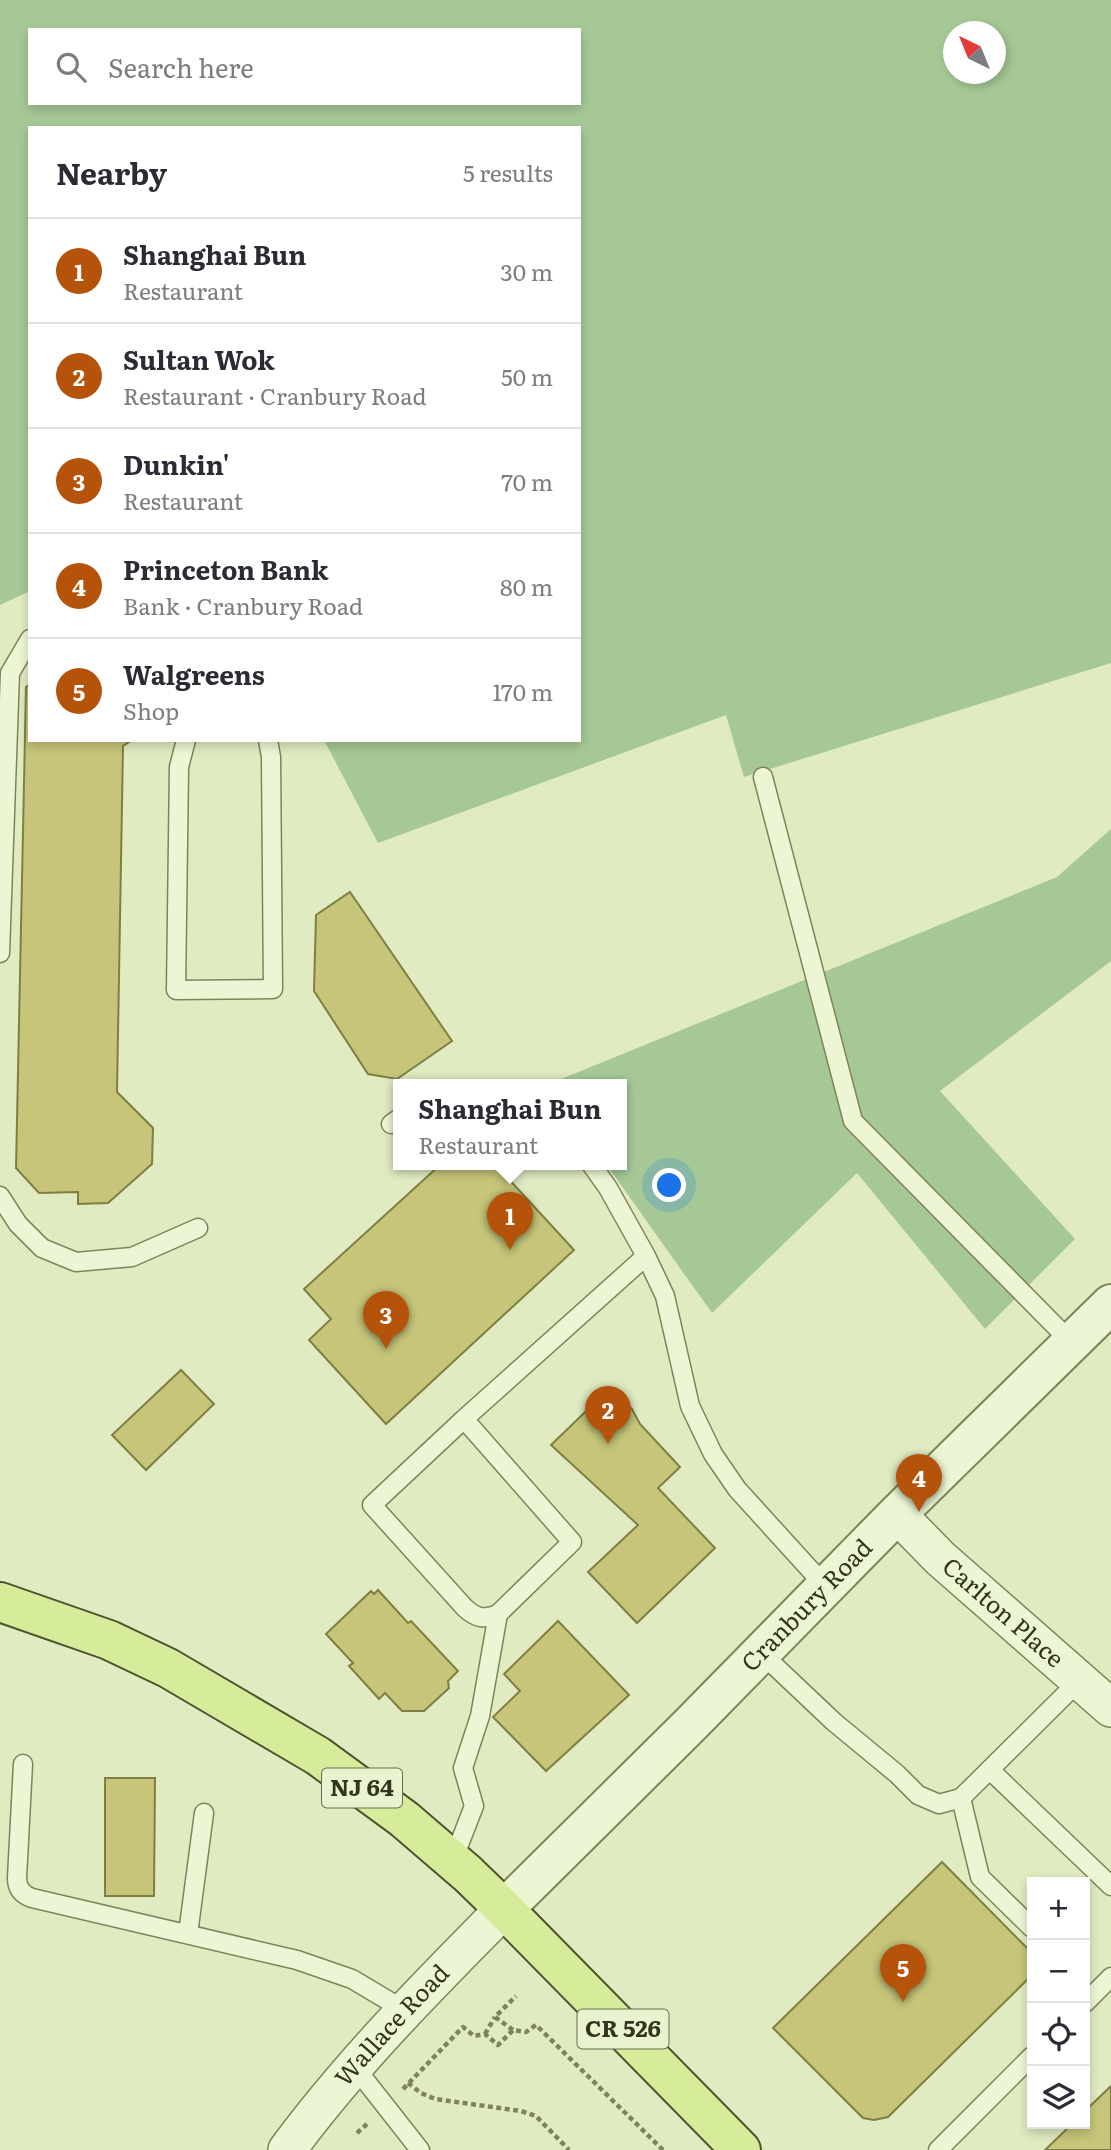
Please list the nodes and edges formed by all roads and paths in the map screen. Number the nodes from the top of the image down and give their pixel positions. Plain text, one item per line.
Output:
1 (28, 642) edge
2 (185, 742) edge
3 (268, 742) edge
4 (763, 777) dead end
5 (0, 953) edge
6 (595, 1170) edge
7 (0, 1196) edge
8 (198, 1228) dead end
9 (646, 1256) junction
10 (1111, 1304) edge
11 (1072, 1343) junction
12 (464, 1419) junction
13 (897, 1514) junction
14 (827, 1587) junction
15 (0, 1601) edge
16 (498, 1614) junction
17 (761, 1654) junction
18 (1080, 1681) junction
19 (1111, 1709) edge
20 (23, 1764) dead end
21 (990, 1770) junction
22 (961, 1798) junction
23 (204, 1813) dead end
24 (453, 1860) junction
25 (1111, 1886) edge
26 (504, 1909) junction
27 (1027, 1923) edge
28 (188, 1934) junction
29 (1111, 1977) edge
30 (1090, 1991) edge
31 (516, 1996) dead end
32 (404, 2010) junction
33 (495, 2017) junction
34 (513, 2030) junction
35 (485, 2034) junction
36 (1027, 2061) edge
37 (354, 2066) junction
38 (408, 2083) junction
39 (385, 2107) junction
40 (357, 2133) dead end
41 (287, 2150) edge
42 (420, 2150) edge
43 (569, 2150) edge
44 (663, 2150) edge
45 (741, 2150) edge
46 (938, 2150) edge

1 - 5 lane
2 - 3 lane
4 - 11 lane
6 - 9 lane
7 - 8 lane
9 - 12 lane
9 - 14 lane
10 - 11 street, Cranbury Road
11 - 13 street, Cranbury Road
12 - 16 lane
12 - 16 lane
13 - 14 street, Cranbury Road
13 - 18 street, Carlton Place
14 - 17 street, Cranbury Road
15 - 24 main road, NJ 64
16 - 24 lane
17 - 22 lane
17 - 26 street, Cranbury Road
18 - 19 street, Carlton Place
18 - 21 lane
20 - 28 lane
21 - 22 lane
21 - 25 lane
22 - 27 lane
23 - 28 lane
24 - 26 main road, NJ 64
26 - 32 street, Wallace Road
26 - 45 main road, CR 526
28 - 32 lane
29 - 30 lane
31 - 33 path
32 - 37 street, Wallace Road
33 - 34 path
33 - 35 path
34 - 35 path
34 - 44 path
35 - 38 path
36 - 46 lane
37 - 39 lane
37 - 41 street, Wallace Road
38 - 39 path
38 - 43 path
39 - 40 path
39 - 42 lane

